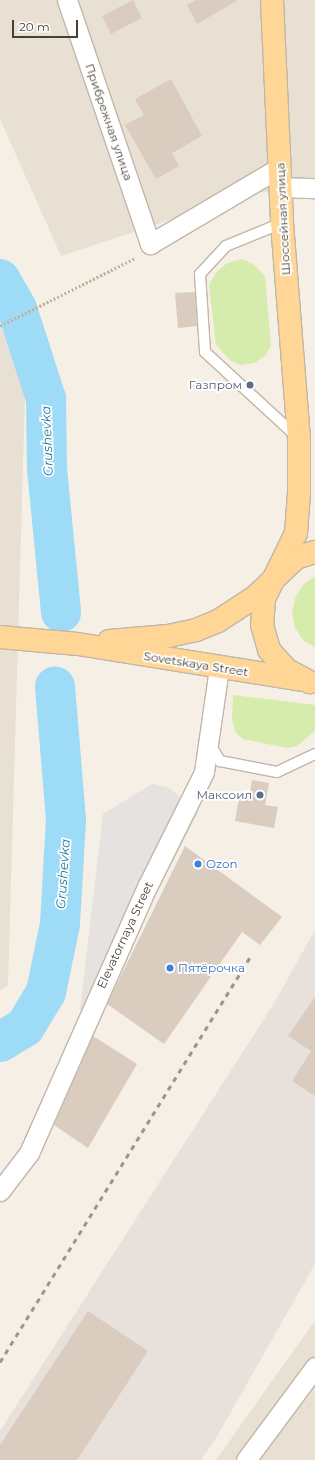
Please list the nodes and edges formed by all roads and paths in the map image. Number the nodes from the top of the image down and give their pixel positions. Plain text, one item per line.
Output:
1 (67, 0) edge
2 (272, 0) edge
3 (280, 177) junction
4 (315, 188) edge
5 (282, 222) junction
6 (150, 244) junction
7 (0, 326) edge
8 (299, 438) junction
9 (315, 477) edge
10 (315, 552) edge
11 (276, 575) junction
12 (1, 637) edge
13 (78, 644) junction
14 (220, 668) junction
15 (312, 682) edge
16 (209, 742) junction
17 (315, 754) edge
18 (0, 1191) edge
19 (315, 1367) edge
20 (246, 1460) edge

1 - 6 street, Прибрежная улица
2 - 3 main road, Шоссейная улица
3 - 4 street
3 - 5 main road, Шоссейная улица
3 - 6 street
5 - 8 main road, Шоссейная улица
5 - 8 lane
6 - 7 path
8 - 9 main road
8 - 11 main road
10 - 11 main road
11 - 13 main road, Sovetskaya Street
11 - 15 main road
12 - 13 main road, Sovetskaya Street
13 - 14 main road, Sovetskaya Street
14 - 15 main road, Sovetskaya Street
14 - 16 street, Elevatornaya Street
16 - 17 lane
16 - 18 street, Elevatornaya Street
19 - 20 street

